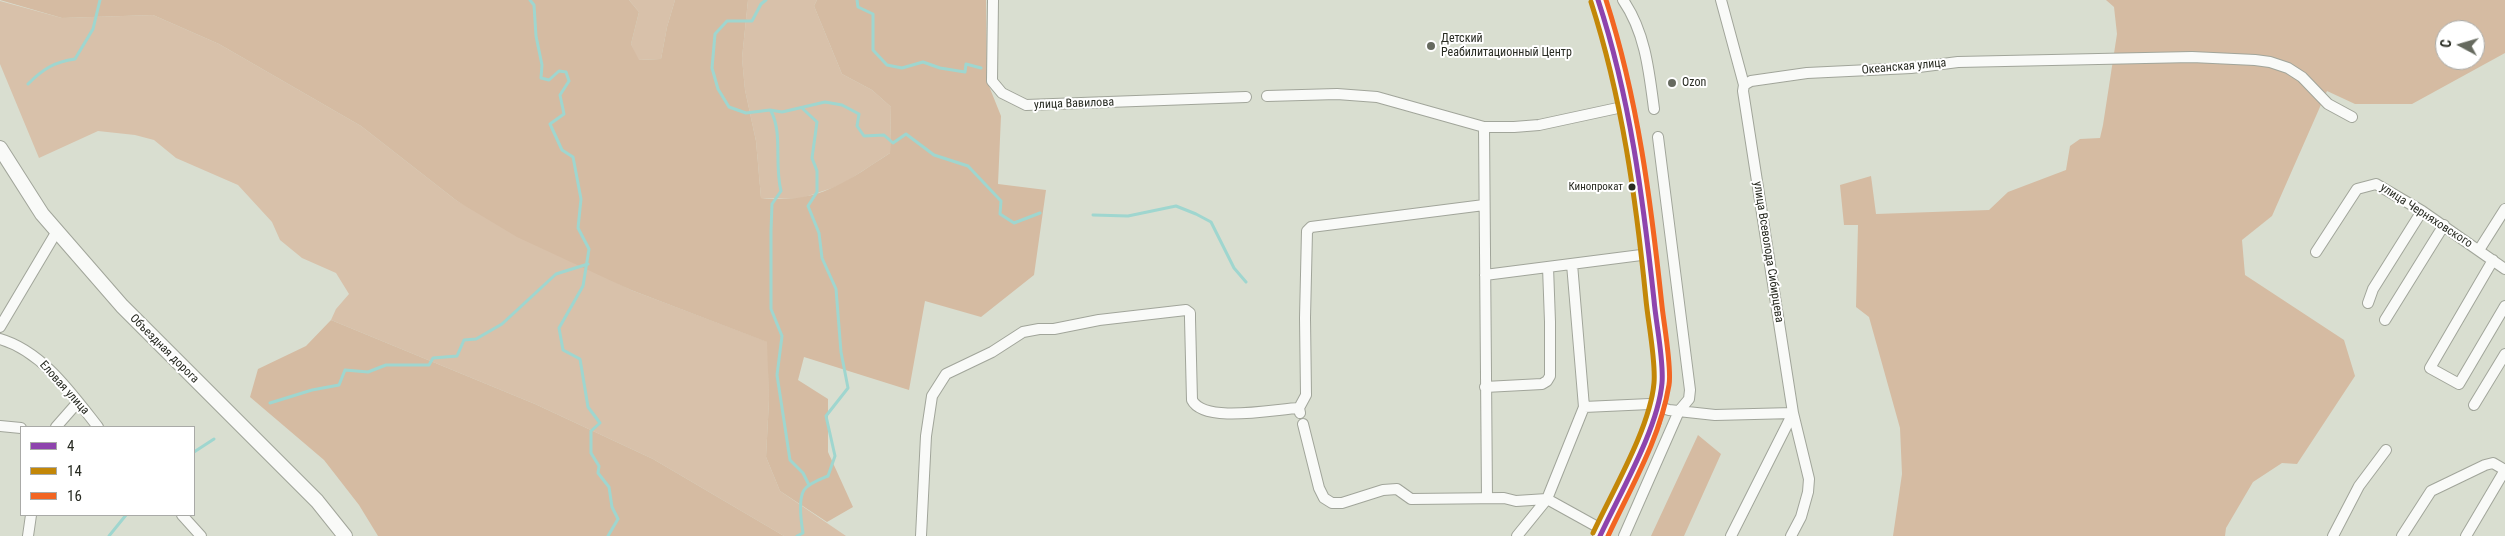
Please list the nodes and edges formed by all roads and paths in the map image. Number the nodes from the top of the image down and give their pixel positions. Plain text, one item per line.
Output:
1 (994, 0) edge
2 (1598, 0) edge
3 (1623, 0) edge
4 (1721, 0) edge
5 (1744, 88) junction
6 (1267, 96) dead end
7 (1246, 97) dead end
8 (1628, 106) junction
9 (1654, 109) dead end
10 (2352, 117) dead end
11 (1484, 127) junction
12 (1658, 136) dead end
13 (0, 148) edge
14 (1484, 205) junction
15 (2505, 209) edge
16 (2422, 211) junction
17 (2444, 225) junction
18 (57, 231) junction
19 (2479, 250) junction
20 (2316, 252) dead end
21 (1649, 254) junction
22 (2493, 260) junction
23 (1572, 264) junction
24 (1548, 267) junction
25 (2505, 269) edge
26 (1485, 275) junction
27 (2368, 303) dead end
28 (2505, 306) edge
29 (2385, 320) dead end
30 (0, 327) edge
31 (0, 339) edge
32 (2505, 354) edge
33 (1485, 387) junction
34 (78, 402) junction
35 (2474, 405) dead end
36 (1659, 406) junction
37 (1584, 407) junction
38 (1679, 411) junction
39 (1793, 413) junction
40 (1303, 424) dead end
41 (0, 426) edge
42 (57, 426) edge
43 (97, 426) edge
44 (20, 428) edge
45 (2386, 450) dead end
46 (2505, 470) edge
47 (1487, 498) junction
48 (1546, 499) junction
49 (31, 516) edge
50 (183, 516) edge
51 (1601, 533) edge
52 (28, 536) edge
53 (201, 536) edge
54 (345, 536) edge
55 (921, 536) edge
56 (1517, 536) edge
57 (1624, 536) edge
58 (1731, 536) edge
59 (1791, 536) edge
60 (2333, 536) edge
61 (2402, 536) edge
62 (2466, 536) edge

1 - 7 street, улица Вавилова
2 - 8 main road
3 - 9 street
4 - 5 street, улица Всеволода Сибирцева
5 - 10 street, Океанская улица
5 - 39 street, улица Всеволода Сибирцева
6 - 11 street
8 - 11 street
8 - 21 main road
11 - 14 street
12 - 38 street
13 - 18 main road, Объездная дорога
14 - 26 street
14 - 55 street
15 - 19 street
16 - 17 street, улица Черняховского
16 - 20 street, улица Черняховского
16 - 27 street
17 - 19 street, улица Черняховского
17 - 29 street
18 - 30 street
18 - 54 main road, Объездная дорога
19 - 22 street, улица Черняховского
21 - 23 street
21 - 36 main road
22 - 25 street, улица Черняховского
22 - 28 street
23 - 24 street
23 - 37 street
24 - 26 street
24 - 33 street
26 - 33 street
31 - 34 street, Еловая улица
32 - 35 street
33 - 47 street
34 - 42 street
34 - 43 street, Еловая улица
36 - 37 street
36 - 38 street
36 - 51 main road
37 - 48 street
38 - 39 street
38 - 57 street
39 - 58 street
39 - 59 street, улица Всеволода Сибирцева
40 - 47 street
41 - 44 street
45 - 60 street
46 - 61 street
46 - 62 street
47 - 48 street
48 - 51 street
48 - 56 street
49 - 52 street
50 - 53 street

